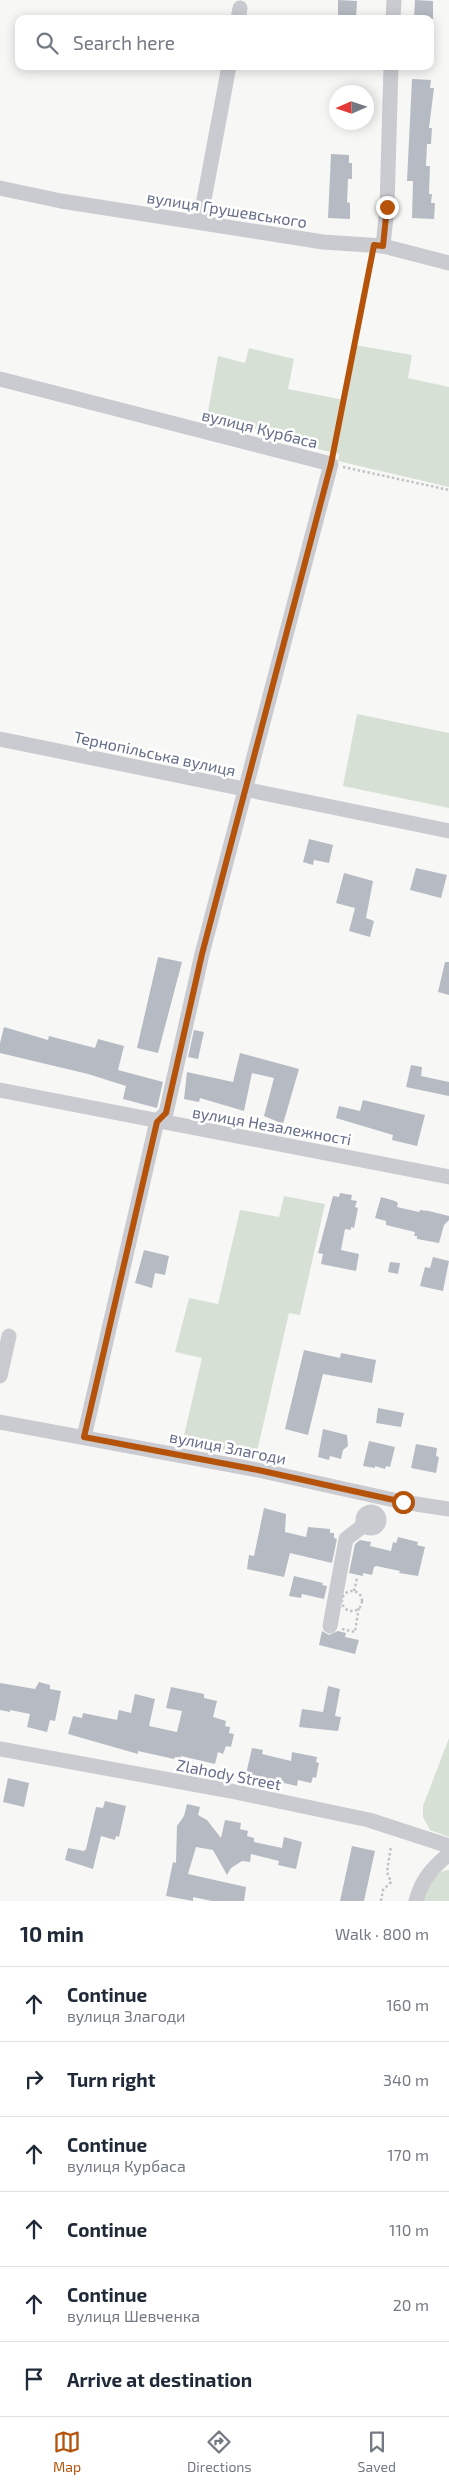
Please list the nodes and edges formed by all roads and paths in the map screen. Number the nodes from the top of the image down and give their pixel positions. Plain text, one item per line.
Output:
1 (394, 0) edge
2 (393, 15) edge
3 (229, 70) edge
4 (391, 70) edge
5 (0, 188) edge
6 (200, 221) junction
7 (378, 246) junction
8 (449, 263) edge
9 (0, 379) edge
10 (331, 464) junction
11 (449, 490) edge
12 (0, 739) edge
13 (245, 790) junction
14 (449, 832) edge
15 (0, 1090) edge
16 (157, 1122) junction
17 (449, 1176) edge
18 (9, 1336) dead end
19 (0, 1376) edge
20 (0, 1422) edge
21 (84, 1437) junction
22 (377, 1496) junction
23 (449, 1509) edge
24 (357, 1578) dead end
25 (354, 1591) junction
26 (359, 1607) junction
27 (330, 1626) joint
28 (0, 1749) edge
29 (392, 1846) dead end
30 (449, 1846) edge
31 (449, 1854) edge
32 (381, 1901) edge
33 (416, 1901) edge

1 - 2 street
3 - 6 street
4 - 7 street
5 - 6 street, вулиця Грушевського
6 - 7 street, вулиця Грушевського
7 - 8 street, вулиця Грушевського
7 - 10 path
9 - 10 street, вулиця Курбаса
10 - 11 path
10 - 13 street, вулиця Курбаса
12 - 13 street, Тернопільська вулиця
13 - 14 street, Тернопільська вулиця
13 - 16 street, вулиця Курбаса
15 - 16 street, вулиця Незалежності
16 - 17 street, вулиця Незалежності
16 - 21 street, вулиця Курбаса
18 - 19 street
20 - 21 street, вулиця Злагоди
21 - 22 street, вулиця Злагоди
22 - 23 street, вулиця Злагоди
22 - 27 street
24 - 25 path
25 - 26 path
25 - 26 path
26 - 27 path
28 - 30 street, Zlahody Street
29 - 32 path
31 - 33 street

